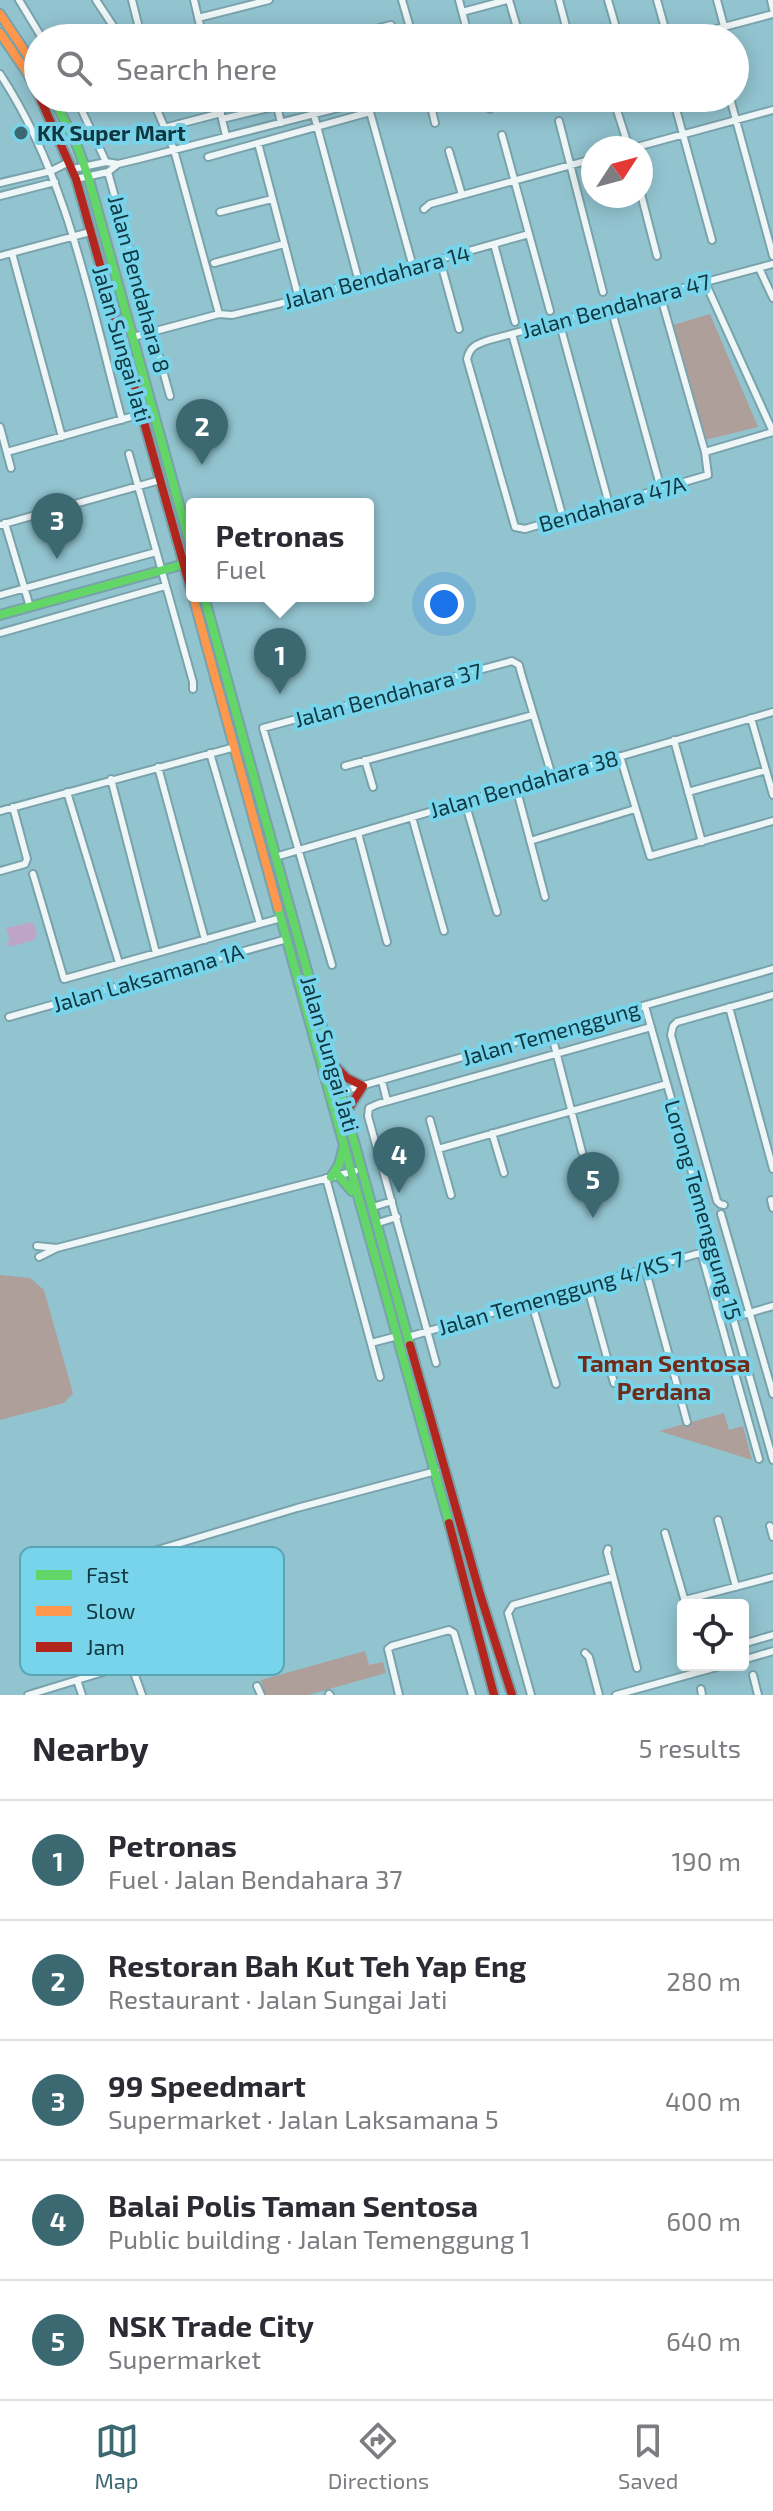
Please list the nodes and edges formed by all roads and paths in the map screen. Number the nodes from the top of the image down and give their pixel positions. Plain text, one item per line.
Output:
1 (19, 0) edge
2 (96, 0) edge
3 (132, 0) edge
4 (194, 0) edge
5 (402, 0) edge
6 (459, 0) edge
7 (508, 0) edge
8 (559, 0) edge
9 (608, 0) edge
10 (657, 0) edge
11 (717, 0) edge
12 (771, 0) edge
13 (264, 1) edge
14 (773, 11) edge
15 (462, 12) junction
16 (0, 14) edge
17 (198, 18) junction
18 (34, 24) edge
19 (112, 24) edge
20 (138, 24) edge
21 (200, 24) edge
22 (409, 24) edge
23 (465, 24) edge
24 (516, 24) edge
25 (565, 24) edge
26 (615, 24) edge
27 (664, 24) edge
28 (721, 24) edge
29 (731, 24) edge
30 (0, 33) edge
31 (24, 50) edge
32 (24, 68) edge
33 (0, 74) edge
34 (773, 110) edge
35 (46, 112) edge
36 (60, 112) edge
37 (83, 112) edge
38 (158, 112) edge
39 (220, 112) edge
40 (243, 112) edge
41 (278, 112) edge
42 (325, 112) edge
43 (432, 112) edge
44 (618, 112) edge
45 (677, 112) edge
46 (734, 112) edge
47 (314, 115) junction
48 (221, 116) junction
49 (736, 120) junction
50 (559, 121) dead end
51 (281, 123) junction
52 (435, 123) dead end
53 (317, 127) junction
54 (164, 128) junction
55 (683, 134) junction
56 (502, 135) dead end
57 (226, 136) junction
58 (627, 136) edge
59 (653, 142) edge
60 (258, 143) junction
61 (174, 150) junction
62 (449, 151) dead end
63 (208, 157) dead end
64 (106, 162) junction
65 (581, 162) edge
66 (118, 164) junction
67 (570, 165) junction
68 (71, 166) junction
69 (51, 171) junction
70 (86, 171) junction
71 (108, 172) junction
72 (76, 179) junction
73 (515, 180) junction
74 (55, 182) junction
75 (0, 183) edge
76 (462, 195) junction
77 (0, 196) edge
78 (272, 199) junction
79 (645, 208) edge
80 (424, 209) dead end
81 (220, 212) dead end
82 (90, 232) junction
83 (529, 234) junction
84 (73, 236) junction
85 (712, 240) dead end
86 (284, 244) junction
87 (494, 244) junction
88 (12, 253) junction
89 (0, 256) edge
90 (657, 256) dead end
91 (773, 256) edge
92 (440, 260) junction
93 (214, 263) dead end
94 (773, 264) edge
95 (413, 267) junction
96 (759, 268) junction
97 (359, 282) junction
98 (705, 282) junction
99 (603, 292) dead end
100 (660, 294) junction
101 (773, 298) edge
102 (299, 299) junction
103 (611, 308) junction
104 (550, 311) dead end
105 (221, 314) junction
106 (559, 321) junction
107 (515, 322) dead end
108 (459, 329) dead end
109 (152, 332) junction
110 (512, 334) junction
111 (133, 337) junction
112 (170, 396) dead end
113 (141, 414) junction
114 (122, 420) junction
115 (0, 427) edge
116 (773, 432) edge
117 (62, 437) junction
118 (7, 452) junction
119 (705, 452) junction
120 (129, 454) dead end
121 (11, 468) dead end
122 (160, 480) junction
123 (137, 486) junction
124 (661, 489) junction
125 (609, 504) junction
126 (563, 518) junction
127 (3, 524) edge
128 (515, 527) joint
129 (186, 529) edge
130 (178, 545) junction
131 (156, 552) junction
132 (186, 560) edge
133 (186, 565) edge
134 (162, 571) junction
135 (186, 580) edge
136 (165, 586) junction
137 (24, 588) junction
138 (0, 595) edge
139 (194, 602) edge
140 (206, 602) edge
141 (30, 607) junction
142 (0, 615) edge
143 (0, 633) edge
144 (193, 689) dead end
145 (773, 712) edge
146 (533, 715) junction
147 (751, 718) junction
148 (674, 740) junction
149 (235, 747) junction
150 (210, 753) junction
151 (620, 756) junction
152 (365, 760) junction
153 (345, 766) dead end
154 (158, 767) junction
155 (766, 770) junction
156 (552, 776) junction
157 (111, 779) junction
158 (373, 787) dead end
159 (516, 787) junction
160 (67, 792) junction
161 (688, 792) junction
162 (773, 795) edge
163 (465, 802) junction
164 (13, 807) junction
165 (635, 809) junction
166 (0, 811) edge
167 (412, 817) junction
168 (773, 821) edge
169 (358, 833) junction
170 (530, 841) junction
171 (702, 842) junction
172 (299, 850) junction
173 (275, 857) junction
174 (0, 871) edge
175 (33, 874) dead end
176 (545, 897) dead end
177 (497, 912) dead end
178 (281, 918) junction
179 (260, 924) junction
180 (444, 931) dead end
181 (287, 939) junction
182 (205, 940) junction
183 (387, 942) dead end
184 (156, 953) junction
185 (119, 963) junction
186 (332, 965) dead end
187 (773, 969) edge
188 (773, 995) edge
189 (645, 1006) junction
190 (729, 1007) junction
191 (9, 1017) dead end
192 (651, 1027) junction
193 (551, 1032) junction
194 (556, 1053) junction
195 (334, 1064) junction
196 (382, 1081) junction
197 (667, 1084) junction
198 (363, 1086) junction
199 (341, 1091) junction
200 (329, 1095) junction
201 (387, 1097) junction
202 (347, 1111) junction
203 (571, 1111) junction
204 (430, 1120) dead end
205 (492, 1133) junction
206 (343, 1148) junction
207 (438, 1149) junction
208 (582, 1152) dead end
209 (363, 1168) junction
210 (773, 1169) edge
211 (350, 1172) junction
212 (504, 1173) dead end
213 (332, 1177) junction
214 (451, 1195) dead end
215 (392, 1201) junction
216 (724, 1205) dead end
217 (373, 1207) junction
218 (362, 1209) junction
219 (721, 1214) dead end
220 (397, 1217) junction
221 (378, 1223) junction
222 (37, 1246) dead end
223 (57, 1248) junction
224 (714, 1249) junction
225 (701, 1252) junction
226 (39, 1257) dead end
227 (645, 1268) junction
228 (587, 1285) junction
229 (531, 1301) junction
230 (773, 1306) edge
231 (751, 1312) junction
232 (732, 1318) junction
233 (428, 1331) junction
234 (403, 1336) junction
235 (371, 1343) junction
236 (436, 1363) dead end
237 (380, 1377) dead end
238 (614, 1383) dead end
239 (556, 1384) dead end
240 (773, 1394) edge
241 (687, 1422) dead end
242 (773, 1427) edge
243 (765, 1430) junction
244 (759, 1459) dead end
245 (773, 1460) edge
246 (436, 1471) junction
247 (718, 1520) dead end
248 (770, 1526) dead end
249 (665, 1533) dead end
250 (773, 1537) edge
251 (167, 1547) edge
252 (608, 1549) dead end
253 (613, 1577) junction
254 (773, 1577) edge
255 (736, 1587) junction
256 (685, 1599) edge
257 (698, 1599) edge
258 (773, 1635) edge
259 (749, 1642) edge
260 (773, 1651) edge
261 (585, 1653) dead end
262 (749, 1658) edge
263 (637, 1668) dead end
264 (696, 1671) edge
265 (93, 1675) edge
266 (135, 1675) edge
267 (753, 1675) dead end
268 (77, 1680) junction
269 (257, 1686) dead end
270 (643, 1691) edge
271 (28, 1695) edge
272 (82, 1695) edge
273 (142, 1695) edge
274 (261, 1695) edge
275 (399, 1695) edge
276 (472, 1695) edge
277 (494, 1695) edge
278 (512, 1695) edge
279 (531, 1695) edge
280 (599, 1695) edge
281 (616, 1695) edge
282 (758, 1695) edge

1 - 18 street
2 - 19 street
3 - 20 street
4 - 17 street
5 - 22 street
6 - 15 street
7 - 15 street
7 - 24 street
8 - 25 street
9 - 26 street
10 - 27 street
11 - 28 street
12 - 14 street
13 - 17 street
14 - 29 street
15 - 23 street
16 - 31 main road
17 - 21 street
30 - 32 main road, Jalan Sungai Jati
33 - 69 street
34 - 49 street
35 - 68 main road, Jalan Sungai Jati
36 - 70 main road, Jalan Sungai Jati
37 - 64 street
38 - 54 street
39 - 48 street
40 - 48 street
41 - 51 street
42 - 47 street
43 - 52 street
44 - 58 street
45 - 55 street
46 - 49 street
47 - 51 street
47 - 53 street
48 - 54 street
48 - 57 street
49 - 55 street
49 - 91 street
50 - 67 street
51 - 57 street
53 - 60 street
53 - 95 street
53 - 97 street
54 - 61 street
55 - 59 street
55 - 85 street
56 - 73 street
57 - 61 street
60 - 63 street
60 - 78 street
61 - 66 street
61 - 105 street
62 - 76 street
64 - 66 street
64 - 70 street
65 - 67 street
66 - 71 street
67 - 73 street
67 - 99 street
68 - 69 street
68 - 70 street
68 - 72 main road, Jalan Sungai Jati
69 - 74 street
69 - 75 street
70 - 71 street
70 - 72 street
70 - 111 main road, Jalan Sungai Jati
71 - 109 street, Jalan Bendahara 8
72 - 82 main road, Jalan Sungai Jati
73 - 76 street
73 - 83 street
74 - 77 street
74 - 84 street
76 - 80 street
78 - 81 street
78 - 86 street
79 - 90 street
82 - 84 street
82 - 113 main road, Jalan Sungai Jati
83 - 87 street, Jalan Bendahara 14
83 - 104 street
84 - 88 street
84 - 114 street
86 - 93 street
86 - 102 street
87 - 92 street, Jalan Bendahara 14
87 - 107 street
88 - 89 street
88 - 117 street
92 - 95 street, Jalan Bendahara 14
92 - 108 street
94 - 96 street, Jalan Bendahara 47
95 - 97 street, Jalan Bendahara 14
96 - 98 street, Jalan Bendahara 47
96 - 101 street
97 - 102 street, Jalan Bendahara 14
98 - 100 street, Jalan Bendahara 47
98 - 116 street
100 - 103 street, Jalan Bendahara 47
100 - 119 street
102 - 105 street, Jalan Bendahara 14
103 - 106 street, Jalan Bendahara 47
103 - 124 street
105 - 109 street, Jalan Bendahara 14
106 - 110 street, Jalan Bendahara 47
106 - 125 street
109 - 111 street, Jalan Bendahara 14
109 - 112 street, Jalan Bendahara 8
110 - 126 street
110 - 128 street, Jalan Bendahara 47
111 - 129 main road, Jalan Sungai Jati
113 - 114 street
113 - 122 main road, Jalan Sungai Jati
114 - 117 street
115 - 118 street
116 - 119 street
117 - 118 street
118 - 121 street
119 - 124 street, Bendahara 47A
120 - 123 street
122 - 123 street
122 - 130 main road, Jalan Sungai Jati
123 - 127 street
123 - 131 street
124 - 125 street, Bendahara 47A
125 - 126 street, Bendahara 47A
126 - 128 street, Bendahara 47A
127 - 137 street
130 - 132 main road, Jalan Sungai Jati
130 - 134 main road
131 - 134 street
131 - 137 street
133 - 134 main road
134 - 135 main road
134 - 136 street
134 - 141 main road
136 - 143 street
136 - 144 street
137 - 138 street
137 - 141 street
139 - 149 main road, Jalan Sungai Jati
140 - 173 main road, Jalan Sungai Jati
141 - 142 main road
145 - 147 street, Jalan Bendahara 38
146 - 152 street
146 - 156 street
146 - 172 street, Jalan Bendahara 37
147 - 148 street, Jalan Bendahara 38
147 - 155 street
148 - 151 street, Jalan Bendahara 38
148 - 161 street
149 - 150 street
149 - 178 main road, Jalan Sungai Jati
150 - 154 street
150 - 179 street
151 - 156 street, Jalan Bendahara 38
151 - 165 street
152 - 153 street
152 - 158 street
154 - 157 street
154 - 182 street
155 - 161 street
155 - 162 street
156 - 159 street, Jalan Bendahara 38
157 - 160 street
157 - 184 street
159 - 163 street, Jalan Bendahara 38
159 - 170 street
160 - 164 street
160 - 185 street
161 - 171 street
163 - 167 street, Jalan Bendahara 38
163 - 177 street
164 - 166 street
164 - 174 street
165 - 170 street
165 - 171 street
167 - 169 street, Jalan Bendahara 38
167 - 180 street
168 - 171 street
169 - 172 street, Jalan Bendahara 38
169 - 183 street
170 - 176 street
172 - 173 street, Jalan Bendahara 38
172 - 186 street
173 - 195 main road, Jalan Sungai Jati
175 - 185 street
178 - 179 street
178 - 181 main road, Jalan Sungai Jati
179 - 182 street
181 - 191 street, Jalan Laksamana 1A
181 - 200 main road, Jalan Sungai Jati
182 - 184 street
184 - 185 street
187 - 189 street, Jalan Temenggung
188 - 190 street
189 - 192 street, Lorong Temenggung 15
189 - 193 street, Jalan Temenggung
190 - 210 street
190 - 216 street
192 - 194 street
192 - 197 street, Lorong Temenggung 15
193 - 194 street
193 - 196 street, Jalan Temenggung
194 - 201 street
194 - 203 street
195 - 198 main road
195 - 199 main road, Jalan Sungai Jati
196 - 198 street, Jalan Temenggung
196 - 201 street
197 - 203 street
197 - 224 street, Lorong Temenggung 15
198 - 199 street, Jalan Temenggung
198 - 202 main road
199 - 200 street, Jalan Temenggung
199 - 202 main road, Jalan Sungai Jati
200 - 206 main road, Jalan Sungai Jati
201 - 215 street
202 - 209 main road, Jalan Sungai Jati
203 - 205 street
203 - 208 street
204 - 207 street
205 - 207 street
205 - 212 street
206 - 211 main road, Jalan Sungai Jati
206 - 213 main road
207 - 214 street
209 - 211 street
209 - 217 main road, Jalan Sungai Jati
211 - 213 street
211 - 218 main road, Jalan Sungai Jati
213 - 218 main road
213 - 223 street
213 - 235 street
215 - 217 street
215 - 220 street
217 - 221 main road, Jalan Sungai Jati
218 - 234 main road, Jalan Sungai Jati
219 - 231 street
220 - 221 street
220 - 233 street
221 - 234 main road, Jalan Sungai Jati
222 - 223 street
223 - 226 street
224 - 225 street, Jalan Temenggung 4/KS 7
224 - 232 street, Lorong Temenggung 15
225 - 227 street, Jalan Temenggung 4/KS 7
225 - 244 street
227 - 228 street, Jalan Temenggung 4/KS 7
227 - 241 street
228 - 229 street, Jalan Temenggung 4/KS 7
228 - 238 street
229 - 233 street, Jalan Temenggung 4/KS 7
229 - 239 street
230 - 231 street
231 - 232 street
231 - 240 street
232 - 243 street, Lorong Temenggung 15
233 - 234 street, Jalan Temenggung 4/KS 7
233 - 236 street
234 - 235 street, Jalan Temenggung 4/KS 7
234 - 246 main road, Jalan Sungai Jati
234 - 278 main road, Jalan Sungai Jati
235 - 237 street
242 - 243 street
243 - 245 street, Lorong Temenggung 15
246 - 251 street
246 - 277 main road, Jalan Sungai Jati
247 - 255 street
248 - 250 street
249 - 256 street
252 - 253 street
253 - 263 street
253 - 279 street
254 - 255 street
255 - 257 street
258 - 259 street
260 - 262 street
261 - 280 street
264 - 270 street
265 - 268 street
266 - 273 street
267 - 282 street
268 - 271 street
268 - 272 street
269 - 274 street
270 - 281 street
275 - 276 street

